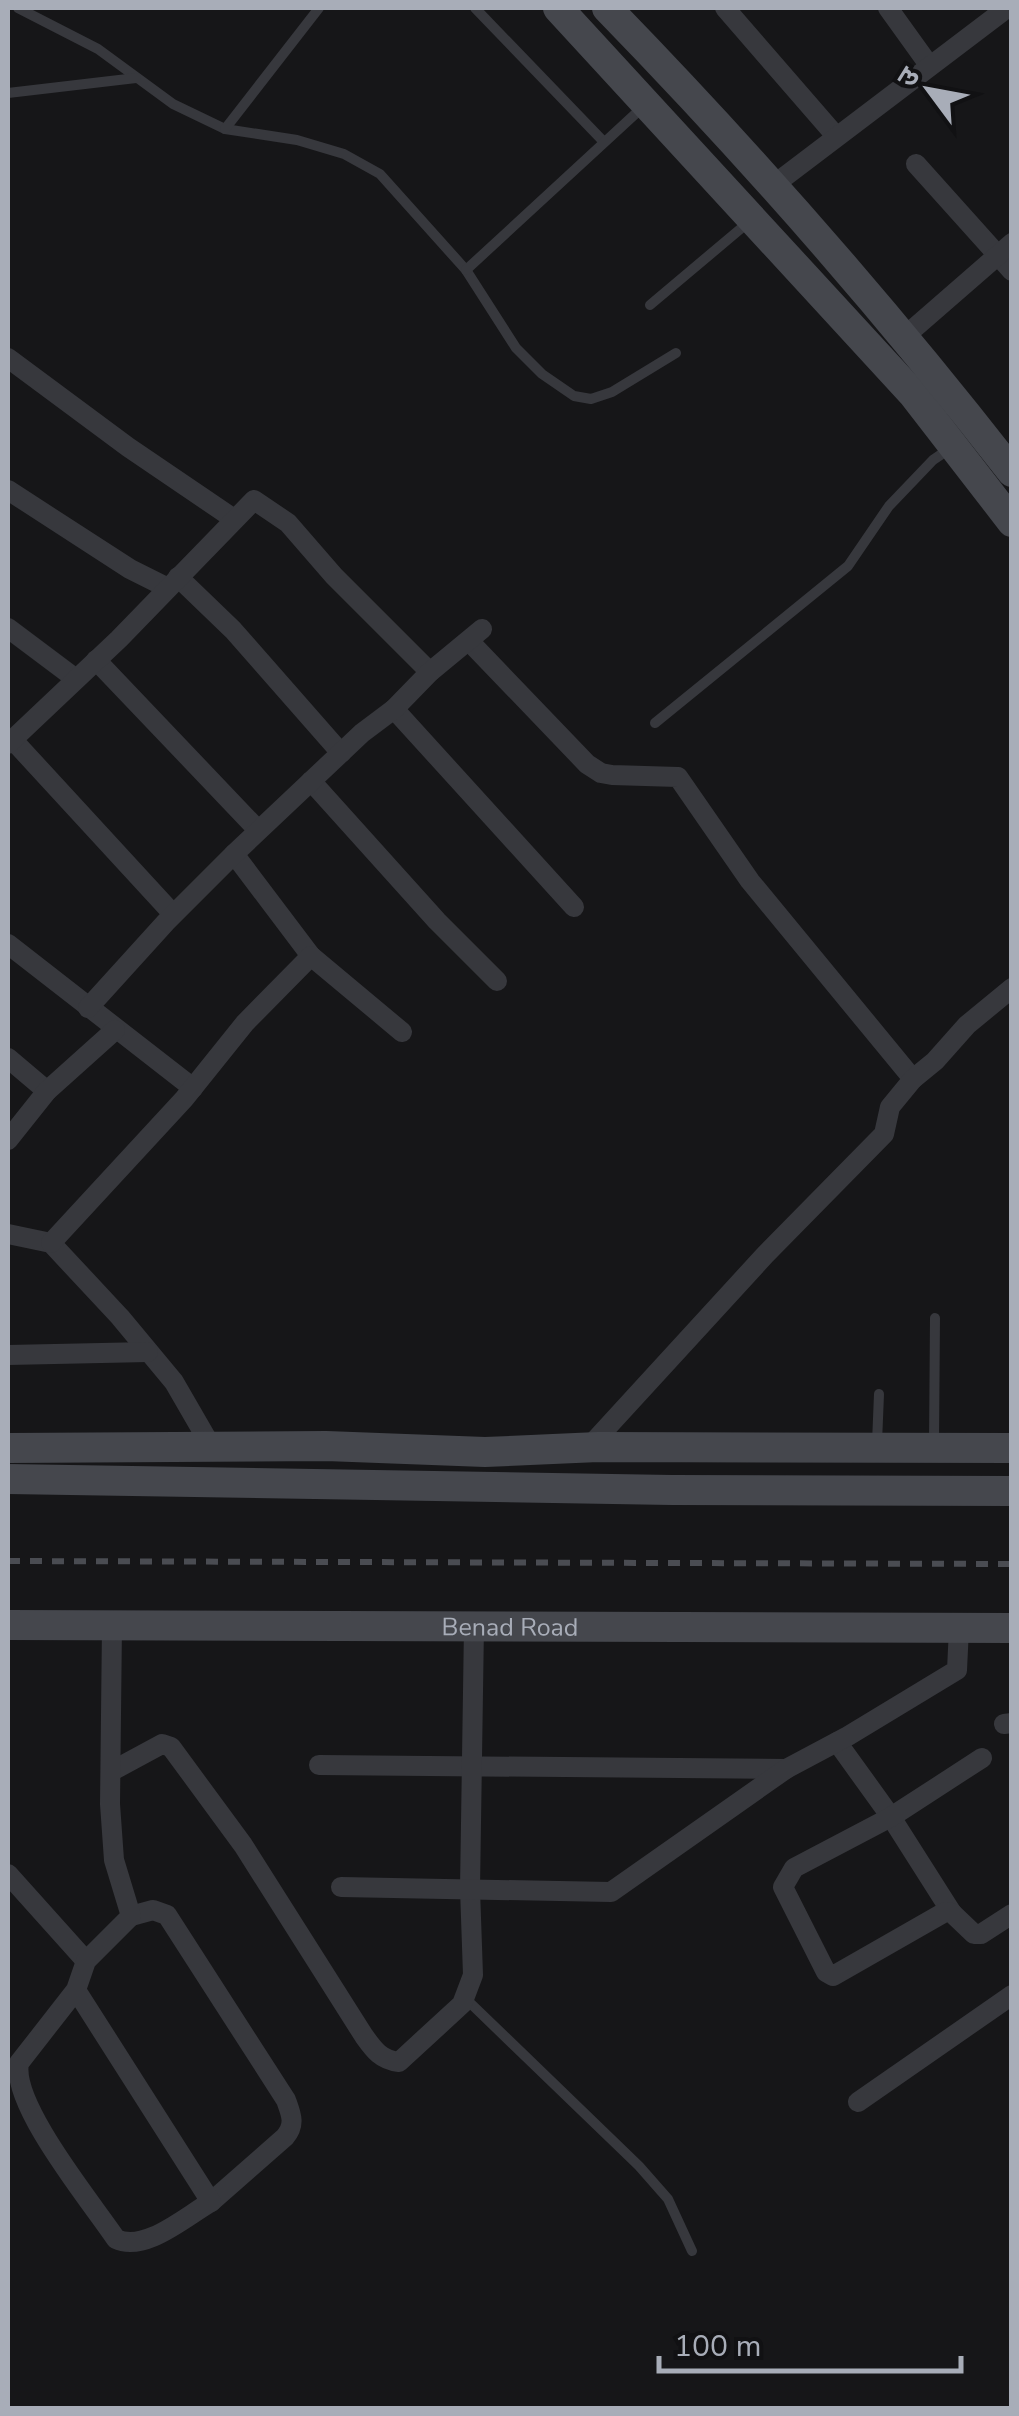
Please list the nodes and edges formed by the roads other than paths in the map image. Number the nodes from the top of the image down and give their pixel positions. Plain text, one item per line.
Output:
1 (18, 8) edge
2 (319, 8) edge
3 (475, 8) edge
4 (558, 8) edge
5 (607, 8) edge
6 (725, 8) edge
7 (888, 8) edge
8 (1007, 8) edge
9 (929, 65) junction
10 (137, 78) junction
11 (8, 94) edge
12 (645, 104) junction
13 (225, 130) junction
14 (836, 136) junction
15 (604, 142) junction
16 (916, 164) dead end
17 (771, 187) junction
18 (752, 220) junction
19 (1007, 256) edge
20 (466, 270) junction
21 (650, 304) dead end
22 (913, 348) junction
23 (676, 354) dead end
24 (8, 358) edge
25 (898, 378) junction
26 (953, 446) junction
27 (1012, 472) edge
28 (8, 490) edge
29 (234, 519) junction
30 (1012, 522) edge
31 (173, 582) junction
32 (8, 628) edge
33 (96, 660) junction
34 (430, 672) junction
35 (76, 679) junction
36 (394, 709) junction
37 (655, 724) dead end
38 (10, 742) edge
39 (341, 753) junction
40 (311, 782) junction
41 (258, 830) junction
42 (234, 854) junction
43 (574, 907) dead end
44 (173, 914) junction
45 (8, 944) edge
46 (311, 956) junction
47 (497, 980) dead end
48 (1012, 988) edge
49 (88, 1008) junction
50 (116, 1030) junction
51 (402, 1032) dead end
52 (8, 1058) edge
53 (913, 1080) junction
54 (193, 1088) junction
55 (47, 1090) junction
56 (8, 1140) edge
57 (8, 1234) edge
58 (51, 1243) junction
59 (936, 1318) dead end
60 (148, 1352) junction
61 (8, 1355) edge
62 (878, 1394) dead end
63 (211, 1446) junction
64 (589, 1447) junction
65 (8, 1448) edge
66 (877, 1448) junction
67 (1012, 1448) edge
68 (933, 1449) junction
69 (8, 1480) edge
70 (1012, 1491) edge
71 (8, 1625) edge
72 (112, 1625) junction
73 (474, 1626) junction
74 (959, 1628) junction
75 (1012, 1628) edge
76 (837, 1742) junction
77 (982, 1758) dead end
78 (472, 1765) junction
79 (319, 1766) dead end
80 (786, 1769) junction
81 (112, 1772) junction
82 (891, 1817) junction
83 (8, 1874) edge
84 (342, 1887) dead end
85 (470, 1889) junction
86 (952, 1913) junction
87 (1012, 1914) edge
88 (131, 1916) junction
89 (86, 1961) junction
90 (76, 1990) junction
91 (1012, 1995) edge
92 (466, 1998) junction
93 (858, 2102) dead end
94 (211, 2202) junction
95 (692, 2251) dead end

1 - 10 lane
2 - 13 lane
3 - 15 lane
4 - 12 street
5 - 17 street
6 - 14 street
7 - 9 street
8 - 9 street
9 - 14 street
10 - 11 lane
10 - 13 lane
12 - 15 lane
12 - 18 street
13 - 20 lane
14 - 17 street
15 - 20 lane
16 - 19 street
17 - 22 street
18 - 21 lane
18 - 25 street
19 - 22 street
20 - 23 lane
22 - 25 street
22 - 27 street
24 - 29 street
25 - 26 street
26 - 30 street
26 - 37 lane
28 - 31 street
29 - 31 street
29 - 34 street
31 - 33 street
31 - 39 street
32 - 35 street
33 - 35 street
33 - 41 street
34 - 36 street
34 - 53 street
35 - 38 street
36 - 39 street
36 - 43 street
38 - 44 street
39 - 40 street
40 - 41 street
40 - 47 street
41 - 42 street
42 - 44 street
42 - 46 street
44 - 49 street
45 - 49 street
46 - 51 street
46 - 54 street
48 - 53 street
49 - 50 street
50 - 54 street
50 - 55 street
52 - 55 street
53 - 64 street
54 - 58 street
55 - 56 street
57 - 58 street
58 - 60 street
59 - 68 lane
60 - 61 street
60 - 63 street
62 - 66 lane
63 - 64 street
63 - 65 street
64 - 66 street
66 - 68 street
67 - 68 street
69 - 70 street
71 - 72 street, Benad Road
72 - 73 street, Benad Road
72 - 81 street
73 - 74 street, Benad Road
73 - 78 street
74 - 75 street, Benad Road
74 - 76 street
76 - 80 street
76 - 82 street
77 - 82 street
78 - 79 street
78 - 80 street
78 - 85 street
80 - 85 street
81 - 88 street
81 - 92 street
82 - 86 street
82 - 86 street
83 - 89 street
84 - 85 street
85 - 92 street
86 - 87 street
88 - 89 street
88 - 94 street
89 - 90 street
90 - 94 street
90 - 94 street
91 - 93 street
92 - 95 lane

